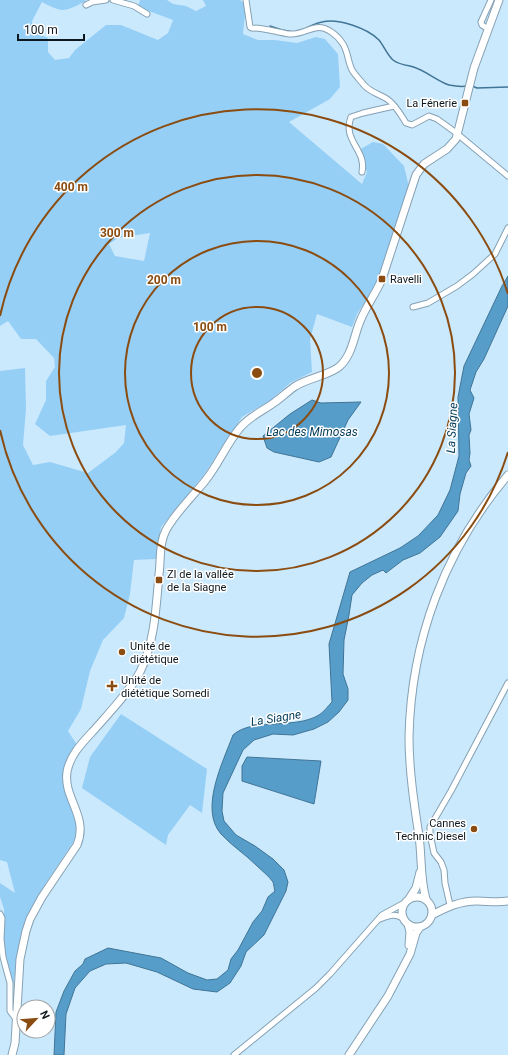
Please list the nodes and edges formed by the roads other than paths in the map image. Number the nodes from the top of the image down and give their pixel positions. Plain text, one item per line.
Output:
1 (106, 0) edge
2 (113, 0) edge
3 (246, 0) edge
4 (491, 0) edge
5 (499, 0) edge
6 (92, 1) edge
7 (86, 5) dead end
8 (147, 14) dead end
9 (488, 29) junction
10 (394, 106) junction
11 (458, 134) junction
12 (362, 172) dead end
13 (508, 176) edge
14 (508, 228) edge
15 (413, 307) dead end
16 (508, 475) edge
17 (508, 682) edge
18 (421, 860) junction
19 (407, 901) junction
20 (428, 901) junction
21 (508, 901) edge
22 (450, 905) junction
23 (0, 914) edge
24 (432, 915) junction
25 (379, 919) junction
26 (407, 922) junction
27 (420, 927) junction
28 (404, 965) junction
29 (17, 999) edge
30 (16, 1019) joint
31 (12, 1055) edge
32 (234, 1055) edge
33 (349, 1055) edge

1 - 6 street
2 - 8 street
3 - 10 street
4 - 9 street
5 - 9 main road
6 - 7 street
9 - 11 main road
10 - 11 street
10 - 12 street
11 - 13 street
11 - 29 main road
14 - 15 street
16 - 18 main road
17 - 22 street
18 - 19 main road
18 - 20 main road
19 - 20 main road
19 - 25 street
19 - 26 main road
20 - 22 main road
20 - 24 main road
21 - 22 main road
22 - 24 main road
23 - 30 street
24 - 27 main road
25 - 26 street
25 - 32 street
26 - 27 main road
26 - 28 main road
27 - 28 main road
28 - 33 main road
30 - 31 main road

